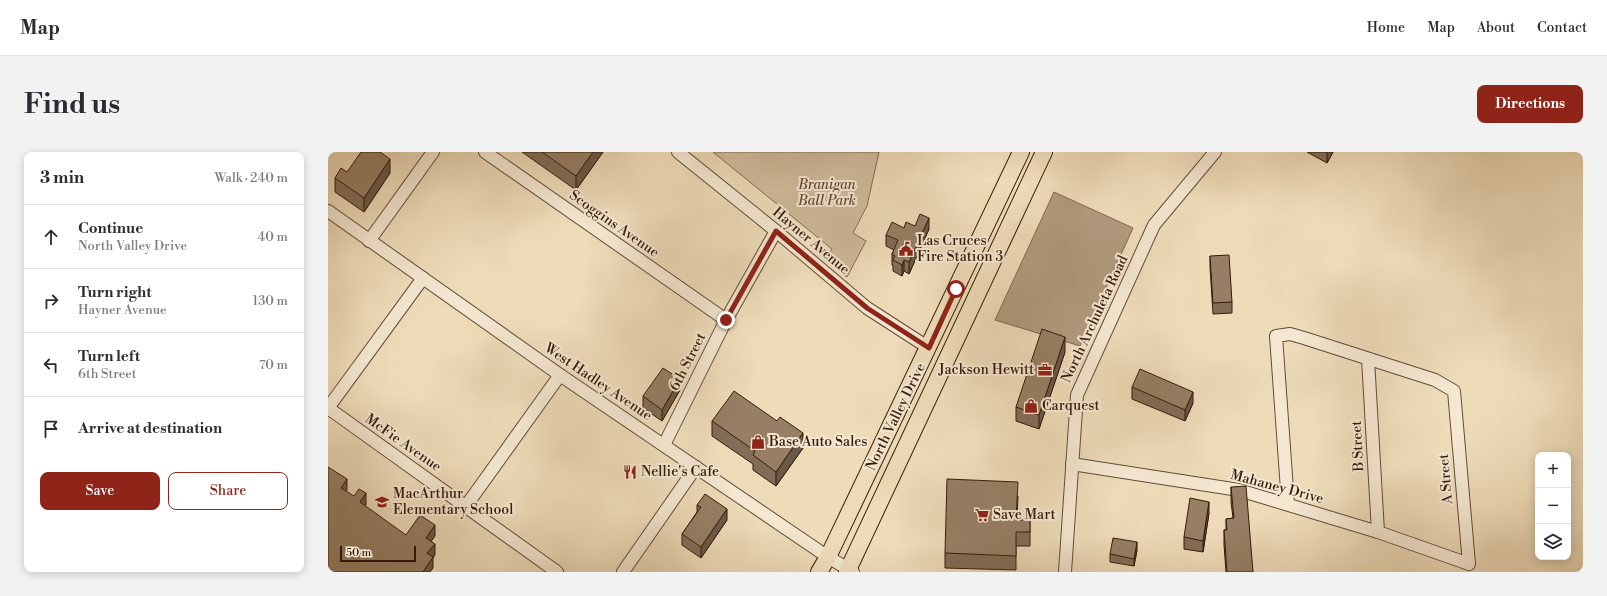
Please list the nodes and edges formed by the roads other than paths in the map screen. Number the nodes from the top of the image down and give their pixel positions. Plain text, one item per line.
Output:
1 (433, 152) edge
2 (485, 152) edge
3 (678, 152) edge
4 (1021, 152) edge
5 (1044, 152) edge
6 (1215, 152) edge
7 (328, 212) edge
8 (776, 231) junction
9 (370, 240) junction
10 (423, 278) junction
11 (726, 320) junction
12 (929, 348) junction
13 (1368, 359) junction
14 (560, 375) junction
15 (328, 408) edge
16 (664, 445) junction
17 (1072, 464) junction
18 (696, 466) junction
19 (1288, 504) junction
20 (466, 506) junction
21 (1378, 532) junction
22 (828, 557) junction
23 (1469, 564) joint
24 (850, 571) edge
25 (558, 572) edge
26 (622, 572) edge
27 (819, 572) edge
28 (1065, 572) edge

1 - 9 street
2 - 11 street, Scoggins Avenue
3 - 8 street, Hayner Avenue
4 - 12 main road, North Valley Drive
5 - 24 main road, North Valley Drive
6 - 17 street, North Archuleta Road
7 - 9 street, West Hadley Avenue
8 - 11 street, 6th Street
8 - 12 street, Hayner Avenue
9 - 10 street, West Hadley Avenue
10 - 14 street, West Hadley Avenue
10 - 15 street
11 - 16 street, 6th Street
12 - 22 main road, North Valley Drive
13 - 19 street
13 - 21 street, B Street
13 - 23 street, A Street
14 - 16 street, West Hadley Avenue
14 - 20 street
15 - 20 street, McFie Avenue
16 - 18 street, West Hadley Avenue
17 - 19 street, Mahaney Drive
17 - 28 street, North Archuleta Road
18 - 22 street, West Hadley Avenue
18 - 26 street
19 - 21 street, Mahaney Drive
20 - 25 street, McFie Avenue
21 - 23 street, Mahaney Drive
22 - 24 street, West Hadley Avenue
22 - 27 main road, North Valley Drive

